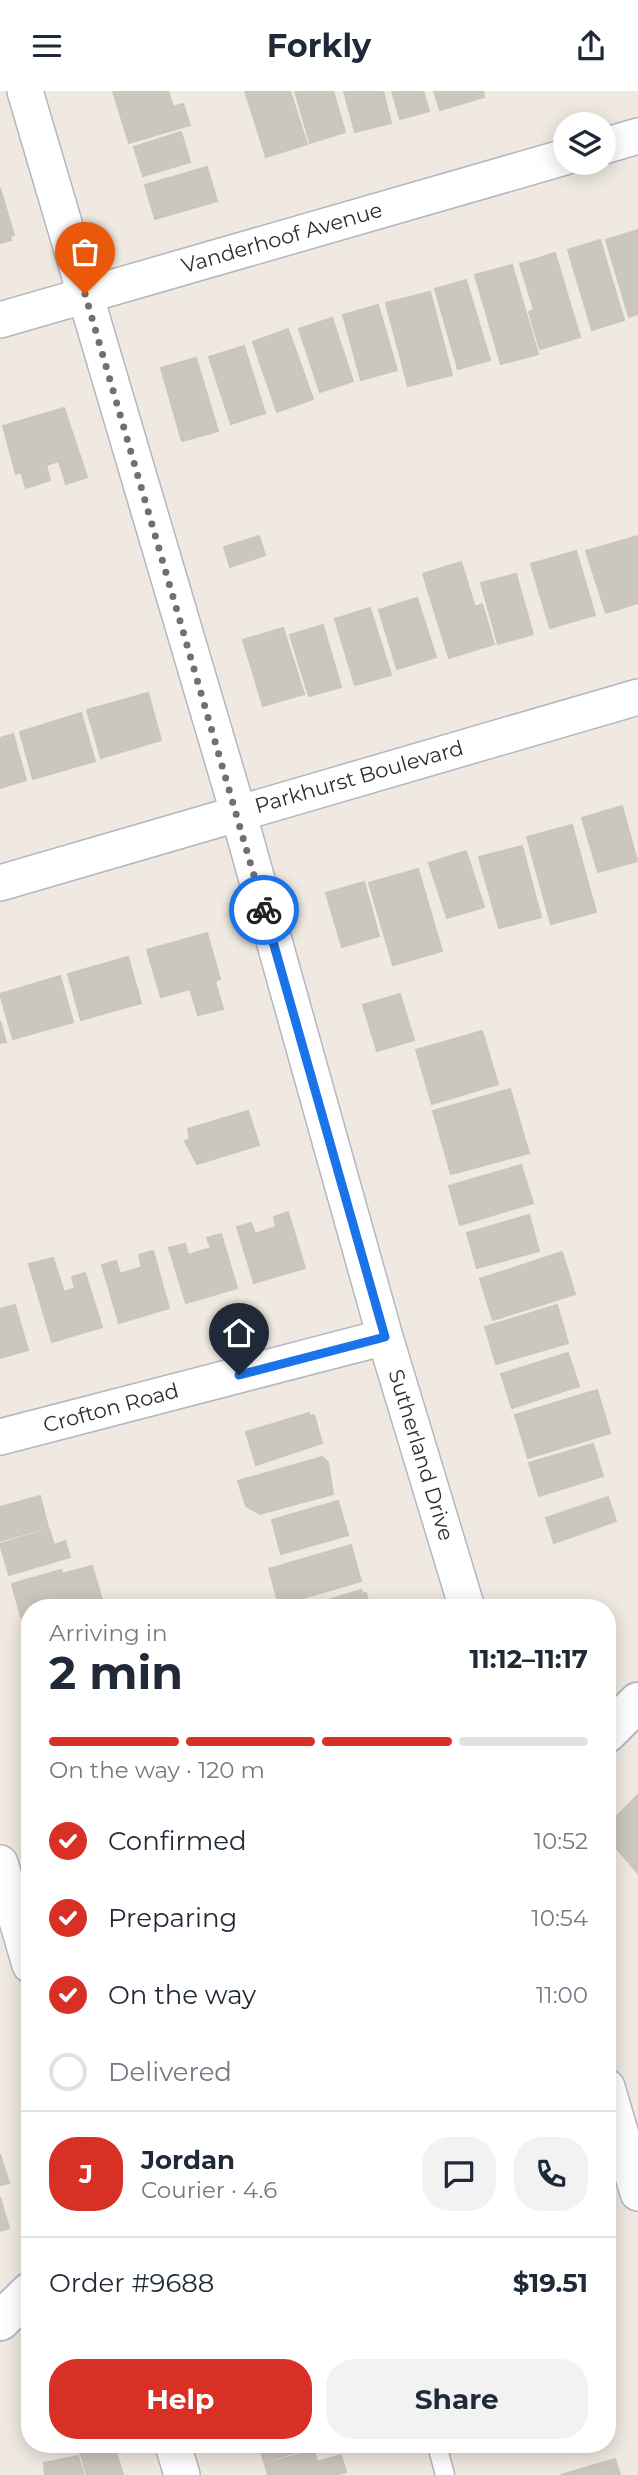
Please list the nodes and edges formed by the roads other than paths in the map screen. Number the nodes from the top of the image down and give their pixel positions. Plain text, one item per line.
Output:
1 (25, 91) edge
2 (638, 136) edge
3 (616, 142) edge
4 (553, 160) edge
5 (85, 294) junction
6 (0, 320) edge
7 (638, 697) edge
8 (238, 813) junction
9 (0, 883) edge
10 (385, 1337) junction
11 (0, 1437) edge
12 (464, 1599) edge
13 (638, 1702) edge
14 (616, 1724) edge
15 (0, 1863) edge
16 (21, 1934) edge
17 (616, 2118) edge
18 (638, 2193) edge
19 (21, 2301) edge
20 (0, 2321) edge
21 (175, 2453) edge
22 (439, 2453) edge
23 (182, 2475) edge
24 (445, 2475) edge

1 - 5 street, Sutherland Drive
2 - 3 street
4 - 5 street, Vanderhoof Avenue
5 - 6 street, Vanderhoof Avenue
5 - 8 street, Sutherland Drive
7 - 8 street, Parkhurst Boulevard
8 - 9 street, Parkhurst Boulevard
8 - 10 street, Sutherland Drive
10 - 11 street, Crofton Road
10 - 12 street, Sutherland Drive
13 - 14 street
15 - 16 street
17 - 18 street
19 - 20 street
21 - 23 street
22 - 24 lane

